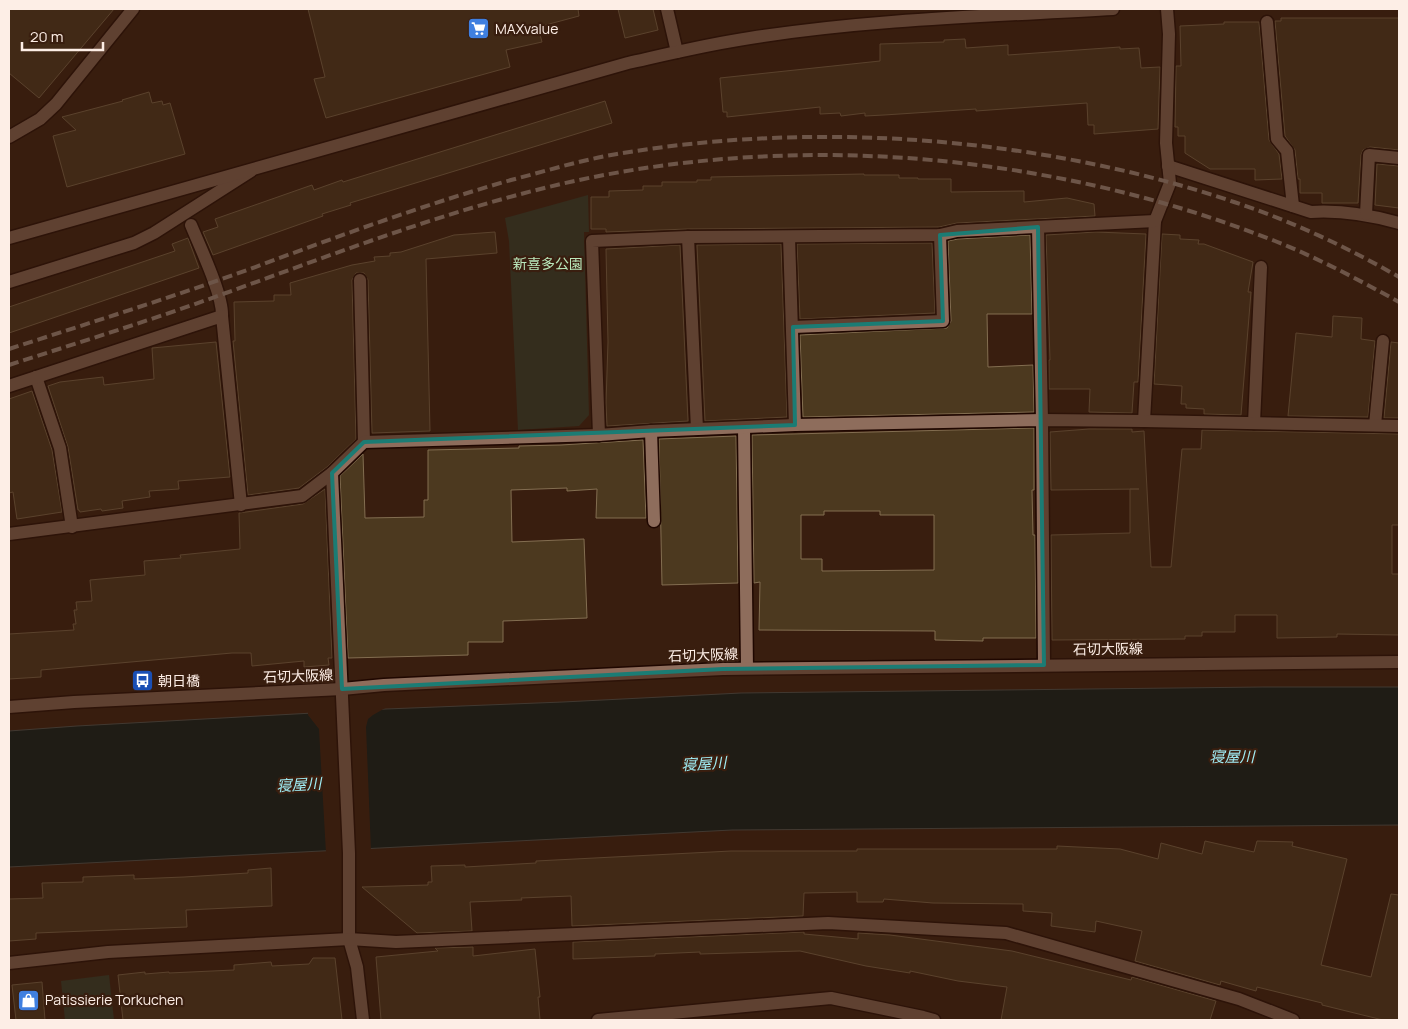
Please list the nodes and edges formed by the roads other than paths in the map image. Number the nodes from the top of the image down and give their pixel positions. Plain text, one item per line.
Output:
1 (132, 9) edge
2 (667, 9) edge
3 (1113, 9) edge
4 (1167, 9) edge
5 (1267, 22) dead end
6 (676, 52) junction
7 (9, 137) edge
8 (1399, 158) edge
9 (1168, 166) junction
10 (257, 167) junction
11 (1293, 206) junction
12 (1366, 214) junction
13 (1155, 221) junction
14 (1399, 223) edge
15 (191, 225) dead end
16 (1038, 227) junction
17 (940, 235) junction
18 (789, 236) junction
19 (688, 237) junction
20 (9, 238) edge
21 (1262, 267) dead end
22 (360, 280) dead end
23 (9, 282) edge
24 (222, 316) junction
25 (793, 327) junction
26 (1383, 341) dead end
27 (36, 377) junction
28 (9, 386) edge
29 (1042, 420) junction
30 (1144, 420) junction
31 (1254, 423) junction
32 (795, 425) junction
33 (1374, 426) junction
34 (1399, 426) edge
35 (744, 428) junction
36 (696, 429) junction
37 (651, 431) junction
38 (599, 435) junction
39 (364, 442) junction
40 (332, 473) junction
41 (241, 505) junction
42 (654, 521) dead end
43 (72, 527) junction
44 (9, 534) edge
45 (1399, 662) edge
46 (1044, 665) junction
47 (747, 668) junction
48 (342, 689) junction
49 (9, 707) edge
50 (349, 939) junction
51 (9, 963) edge
52 (363, 1020) edge
53 (598, 1020) edge
54 (934, 1020) edge
55 (1294, 1020) edge

1 - 7 street
2 - 6 street
3 - 6 street
4 - 9 street
5 - 11 street
6 - 10 street
8 - 12 street
9 - 11 street
9 - 13 street
10 - 20 street
10 - 23 street
11 - 12 street
12 - 14 street
13 - 16 street
13 - 30 street
15 - 24 street
16 - 17 street
16 - 29 street
17 - 18 street
17 - 25 street
18 - 19 street
18 - 25 street
19 - 36 street
19 - 38 street
21 - 31 street
22 - 39 street
24 - 27 street
24 - 41 street
25 - 32 street
26 - 33 street
27 - 28 street
27 - 43 street
29 - 30 street
29 - 32 street
29 - 46 street
30 - 31 street
31 - 33 street
32 - 35 street
33 - 34 street
35 - 36 street
35 - 47 street
36 - 37 street
37 - 38 street
37 - 42 street
38 - 39 street
39 - 40 street
40 - 41 street
40 - 48 street
41 - 43 street
43 - 44 street
45 - 46 street, 石切大阪線
46 - 47 street, 石切大阪線
47 - 48 street, 石切大阪線
48 - 49 street, 石切大阪線
48 - 50 street
50 - 51 street
50 - 52 street
50 - 55 street
53 - 54 street

